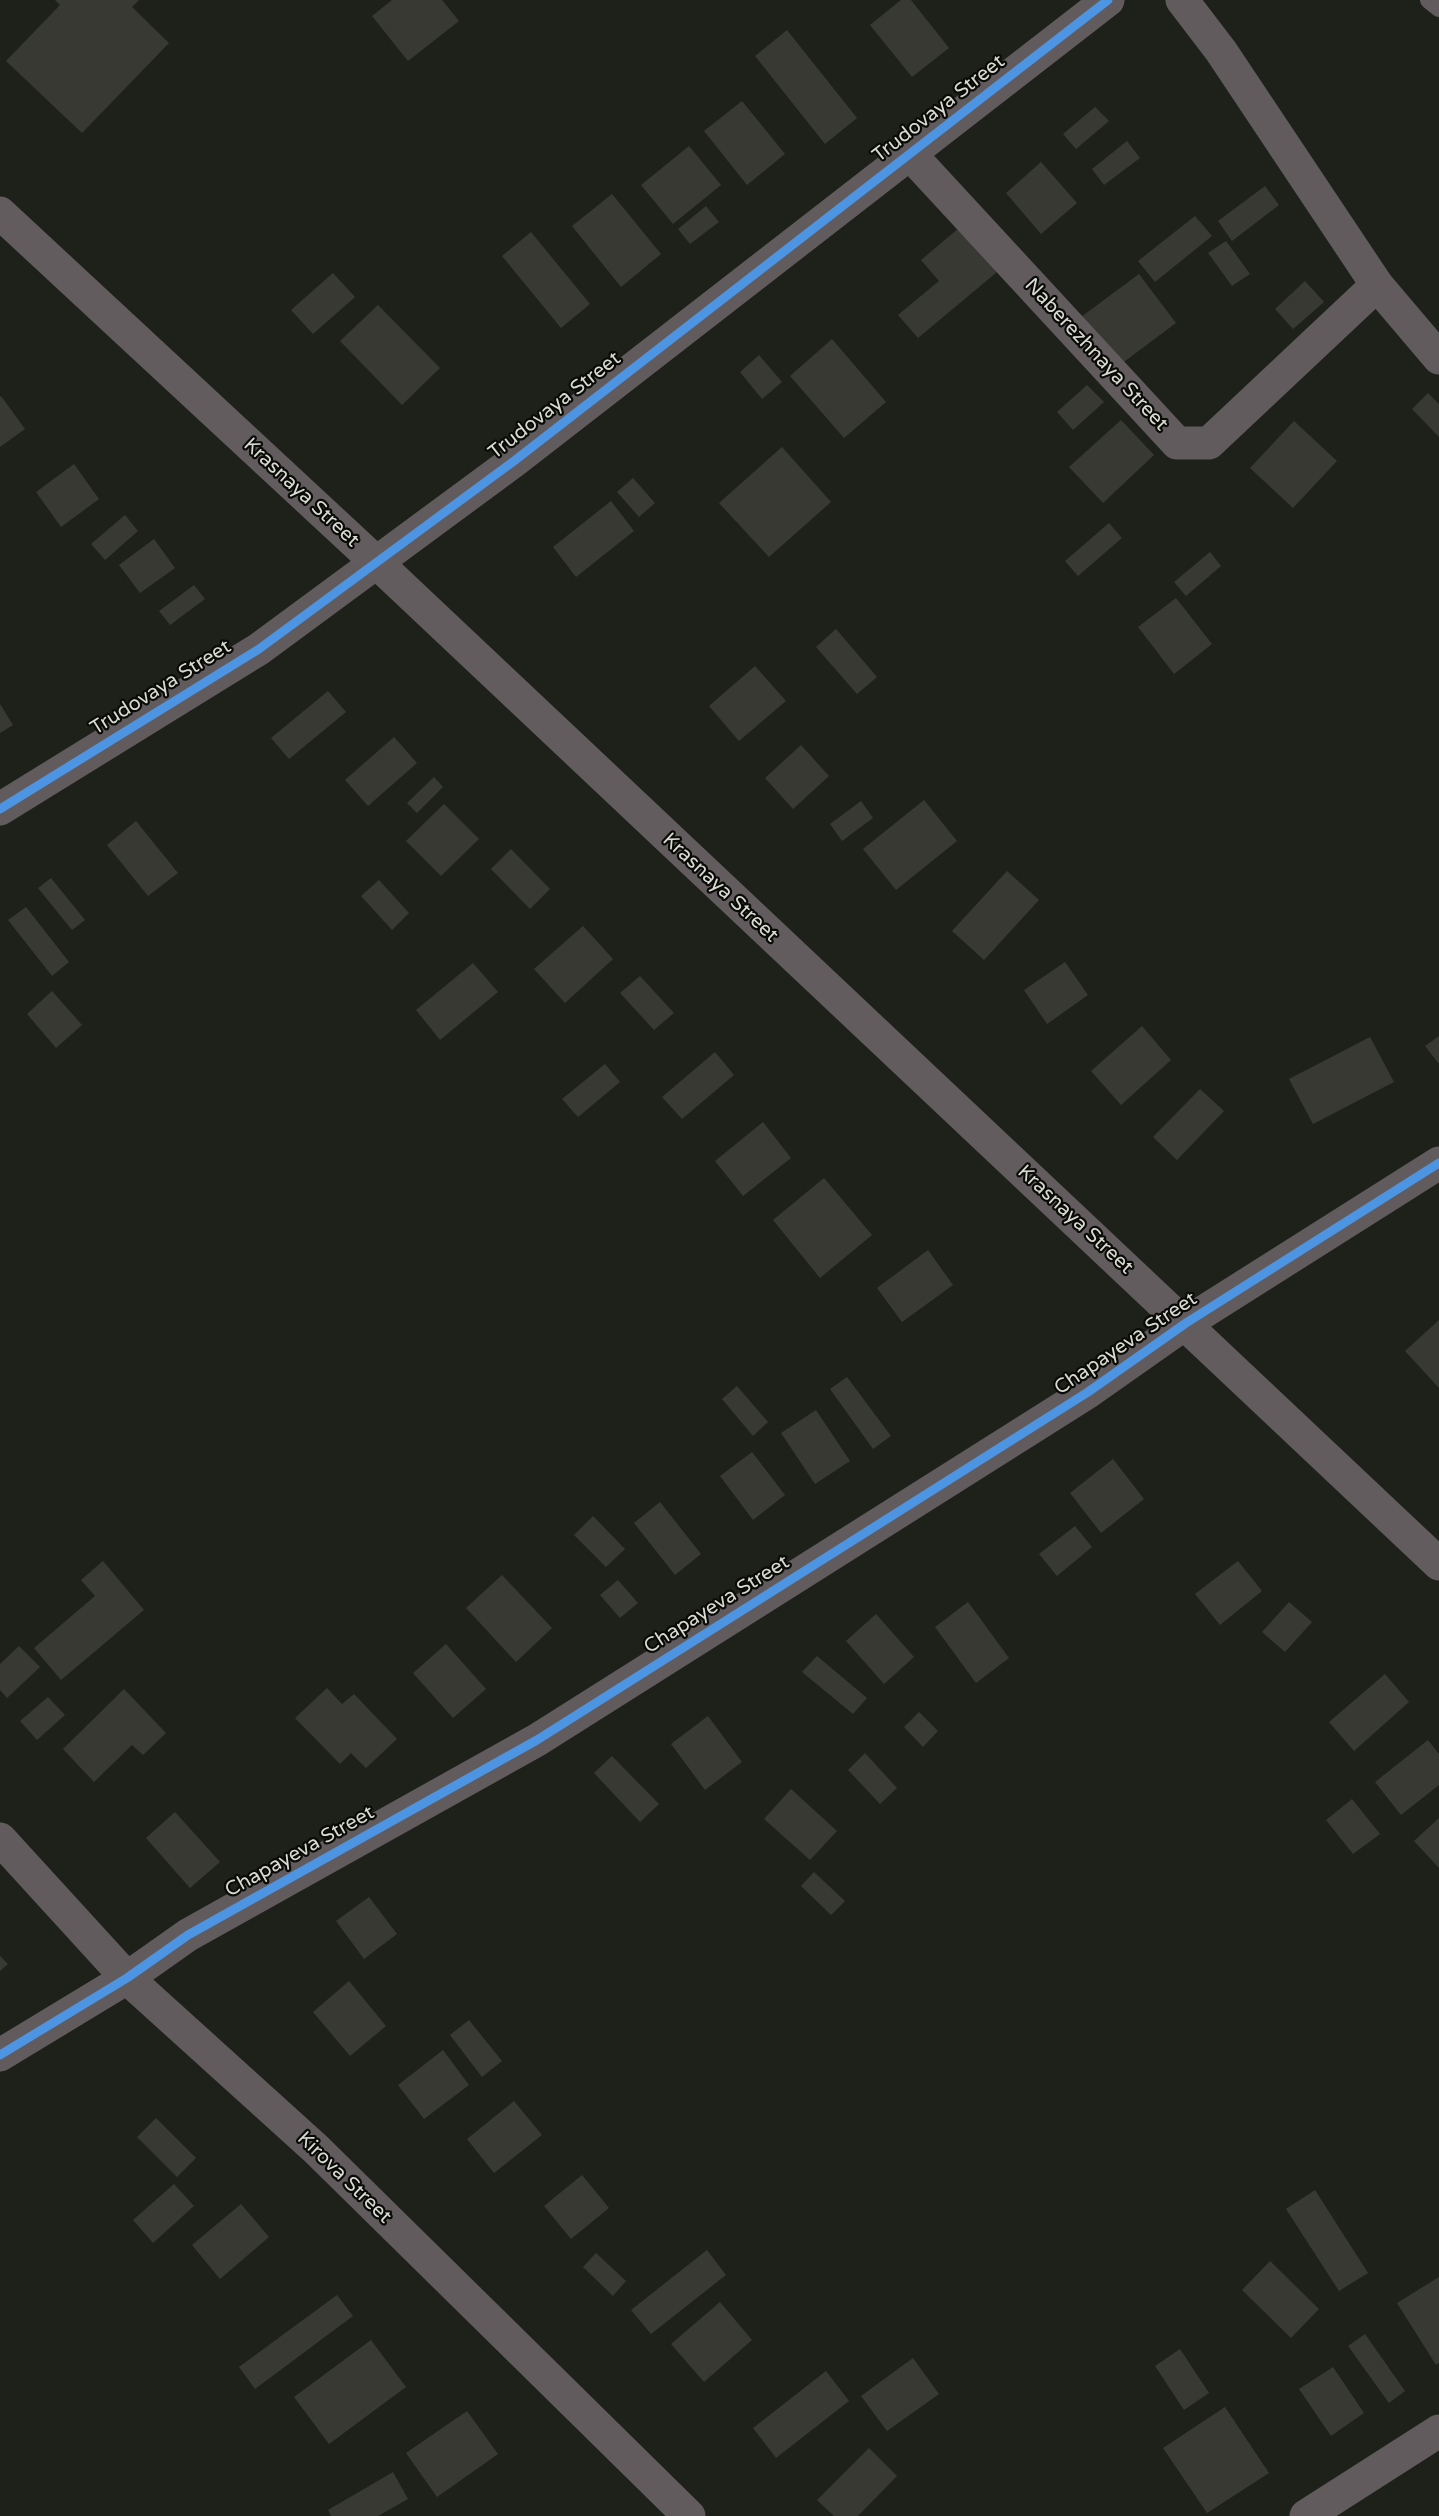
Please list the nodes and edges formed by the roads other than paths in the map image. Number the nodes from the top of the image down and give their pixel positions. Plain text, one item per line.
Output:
1 (1108, 0) edge
2 (1182, 0) edge
3 (1429, 0) edge
4 (1439, 8) edge
5 (910, 154) junction
6 (0, 213) edge
7 (1377, 285) junction
8 (1439, 358) edge
9 (376, 562) junction
10 (0, 809) edge
11 (1439, 1163) edge
12 (1186, 1323) junction
13 (1439, 1564) edge
14 (0, 1839) edge
15 (127, 1978) junction
16 (0, 2055) edge
17 (1439, 2431) edge
18 (689, 2516) edge
19 (1306, 2516) edge

1 - 5 street, Trudovaya Street
2 - 7 street
3 - 4 lane
5 - 7 street, Naberezhnaya Street
5 - 9 street, Trudovaya Street
6 - 9 main road, Krasnaya Street
7 - 8 street
9 - 10 street, Trudovaya Street
9 - 12 main road, Krasnaya Street
11 - 12 street, Chapayeva Street
12 - 13 main road, Krasnaya Street
12 - 15 street, Chapayeva Street
14 - 15 street, Kirova Street
15 - 16 street, Chapayeva Street
15 - 18 street, Kirova Street
17 - 19 street

